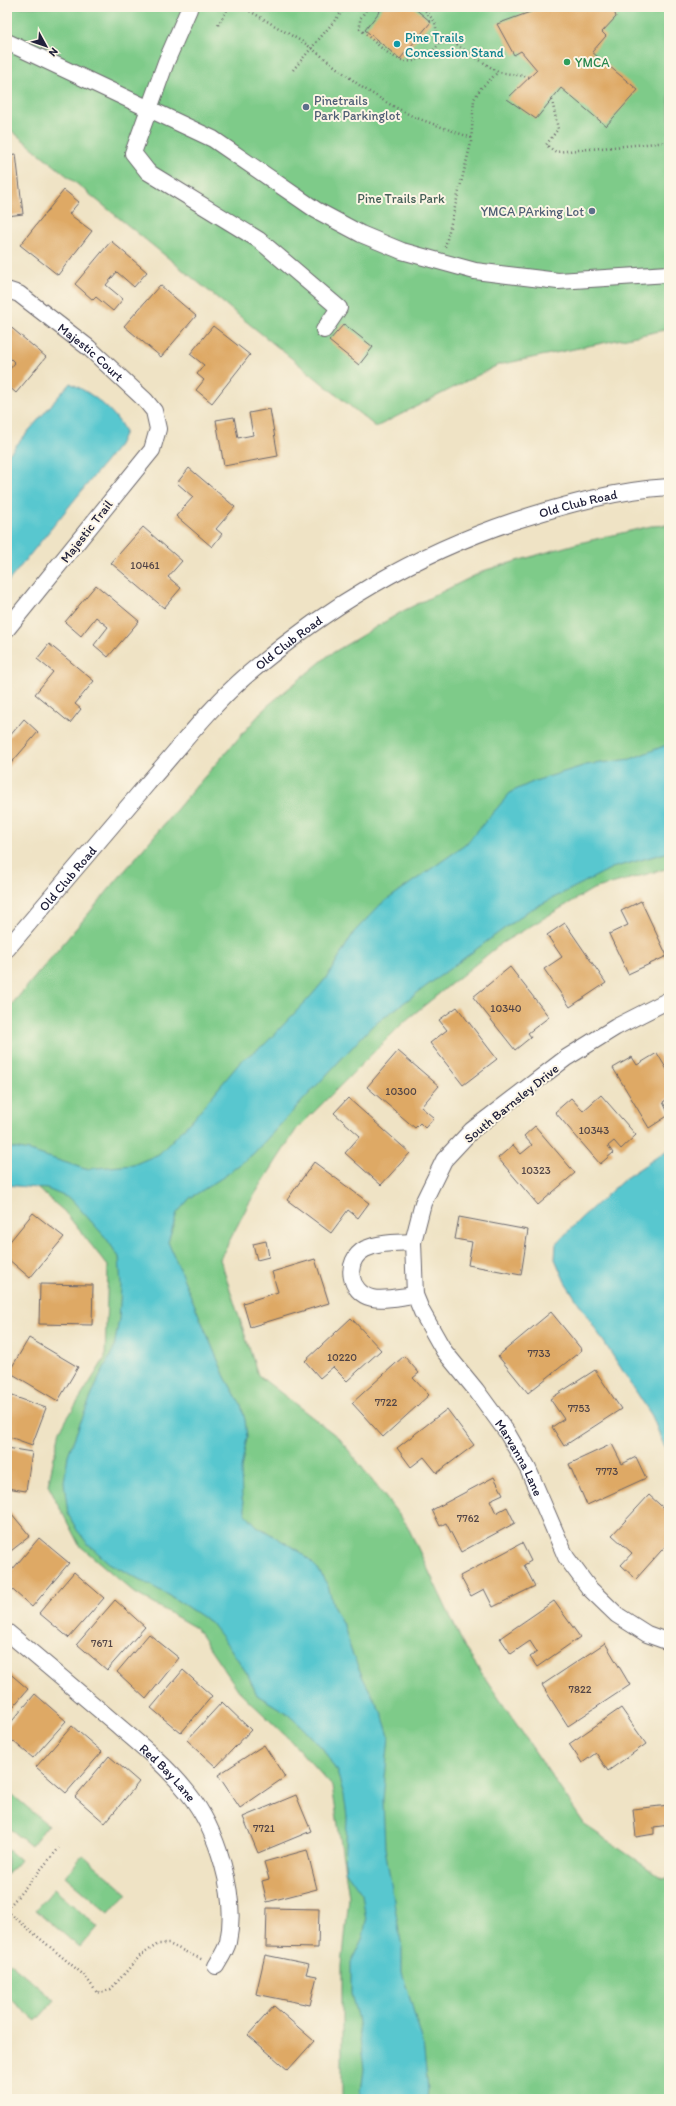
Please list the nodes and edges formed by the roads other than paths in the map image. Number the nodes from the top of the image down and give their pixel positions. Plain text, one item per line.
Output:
1 (189, 9) dead end
2 (7, 42) edge
3 (150, 109) junction
4 (669, 274) edge
5 (7, 290) edge
6 (324, 330) dead end
7 (158, 429) joint
8 (669, 487) edge
9 (7, 629) edge
10 (7, 949) edge
11 (669, 1000) edge
12 (413, 1242) junction
13 (415, 1295) junction
14 (7, 1632) edge
15 (669, 1642) edge
16 (216, 1966) road end

1 - 3 street
2 - 3 street
3 - 4 street
3 - 6 street
5 - 7 street, Majestic Court
7 - 9 street, Majestic Trail
8 - 10 street, Old Club Road
11 - 12 street, South Barnsley Drive
12 - 13 street, Marvanna Lane
12 - 13 street
13 - 15 street, Marvanna Lane
14 - 16 street, Red Bay Lane

